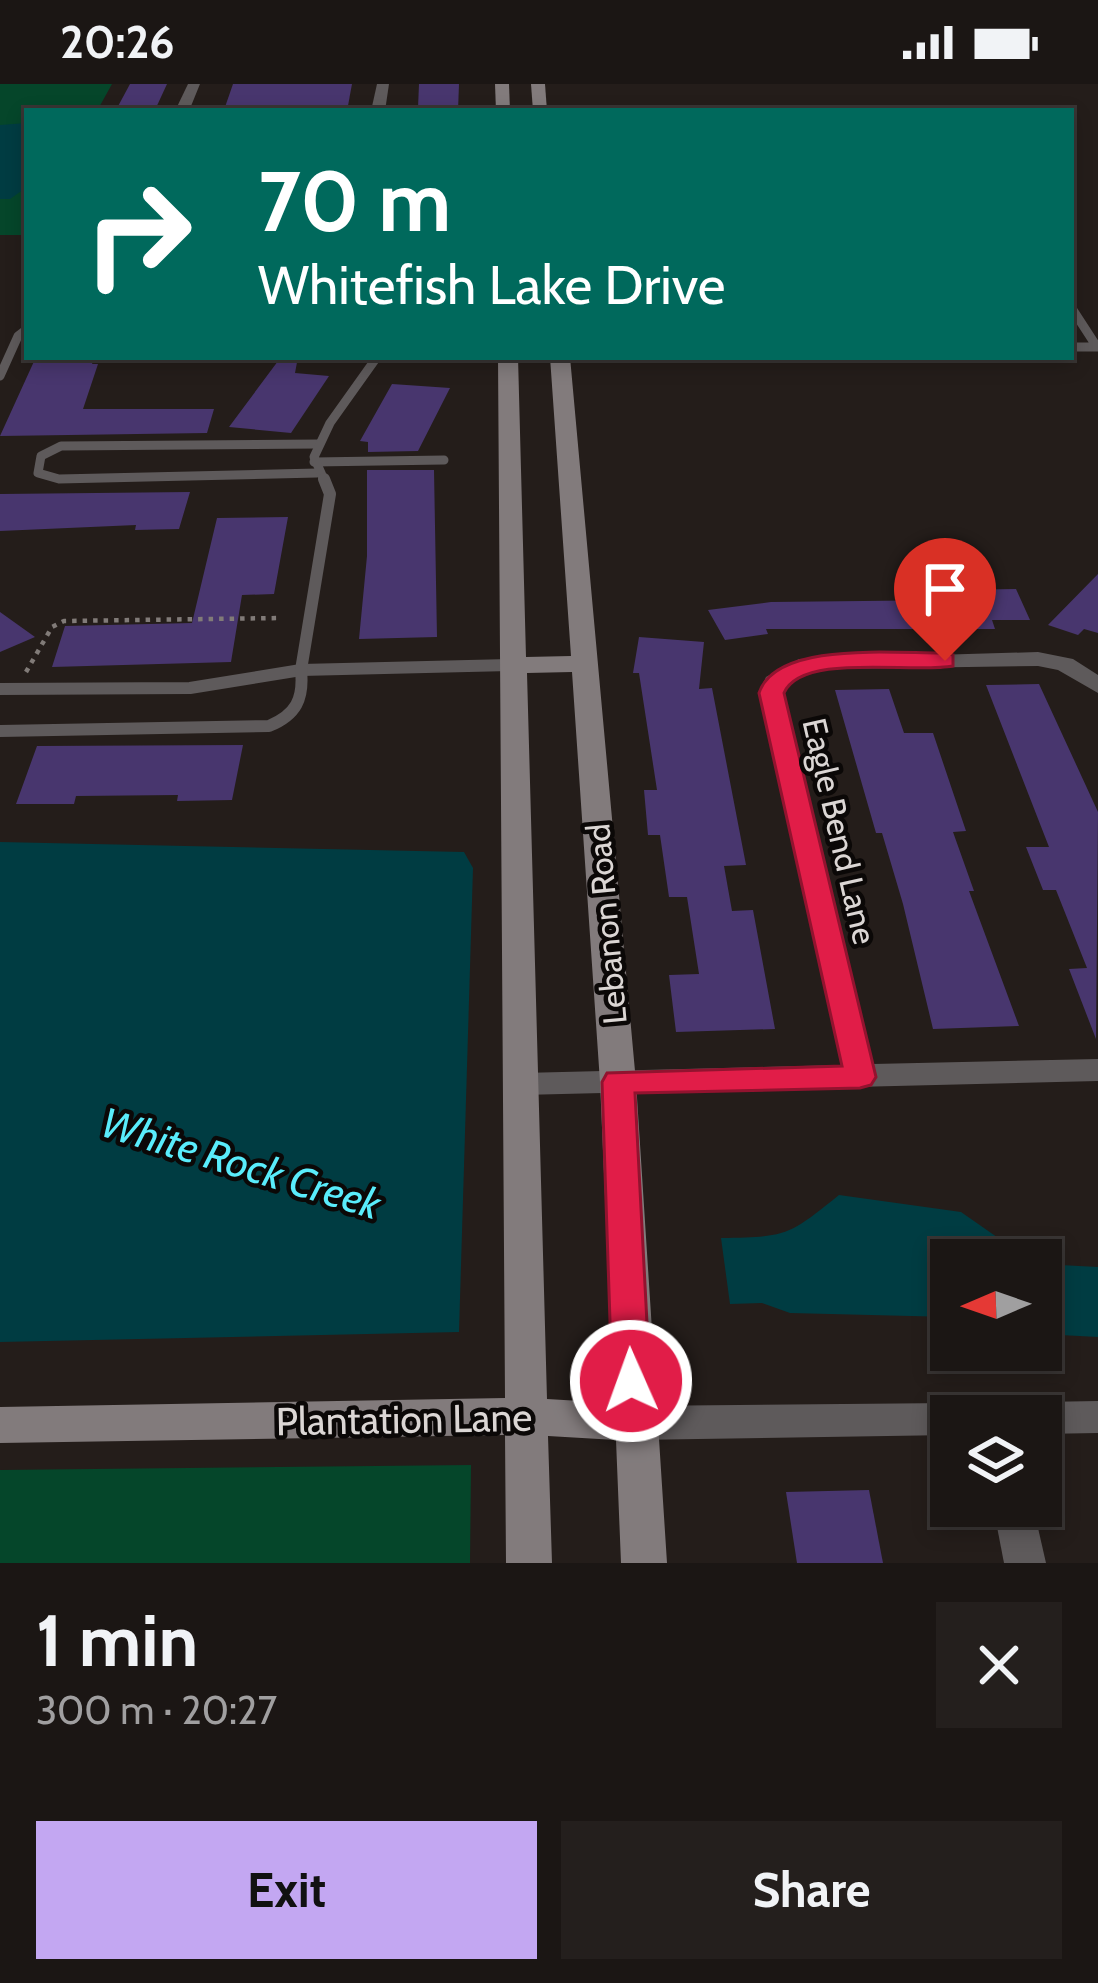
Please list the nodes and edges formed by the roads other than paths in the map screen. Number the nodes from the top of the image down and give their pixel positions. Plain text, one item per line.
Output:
1 (1074, 312) edge
2 (24, 332) edge
3 (1074, 347) edge
4 (375, 360) edge
5 (508, 360) edge
6 (560, 360) edge
7 (0, 376) edge
8 (319, 444) junction
9 (444, 460) dead end
10 (316, 468) junction
11 (584, 664) junction
12 (514, 665) junction
13 (301, 670) junction
14 (1098, 686) edge
15 (0, 689) edge
16 (0, 730) edge
17 (1098, 1070) edge
18 (860, 1077) junction
19 (618, 1082) junction
20 (522, 1084) junction
21 (526, 1416) junction
22 (1098, 1417) edge
23 (1062, 1418) edge
24 (930, 1419) edge
25 (633, 1423) junction
26 (0, 1425) edge
27 (1017, 1527) edge
28 (529, 1563) edge
29 (644, 1563) edge
30 (1025, 1563) edge

1 - 3 lane
2 - 7 lane
4 - 8 lane
5 - 12 main road
6 - 11 main road, Lebanon Road
8 - 10 lane
8 - 10 lane
9 - 10 lane
10 - 13 lane
11 - 12 main road
11 - 19 main road, Lebanon Road
12 - 13 lane
12 - 20 main road
13 - 15 lane
13 - 16 lane
14 - 18 street, Eagle Bend Lane
17 - 18 street
18 - 19 street
19 - 20 street
19 - 25 main road, Lebanon Road
20 - 21 main road
21 - 25 main road, Plantation Lane
21 - 26 main road, Plantation Lane
21 - 28 main road
22 - 23 street
24 - 25 street, Plantation Lane
25 - 29 main road, Lebanon Road
27 - 30 street

